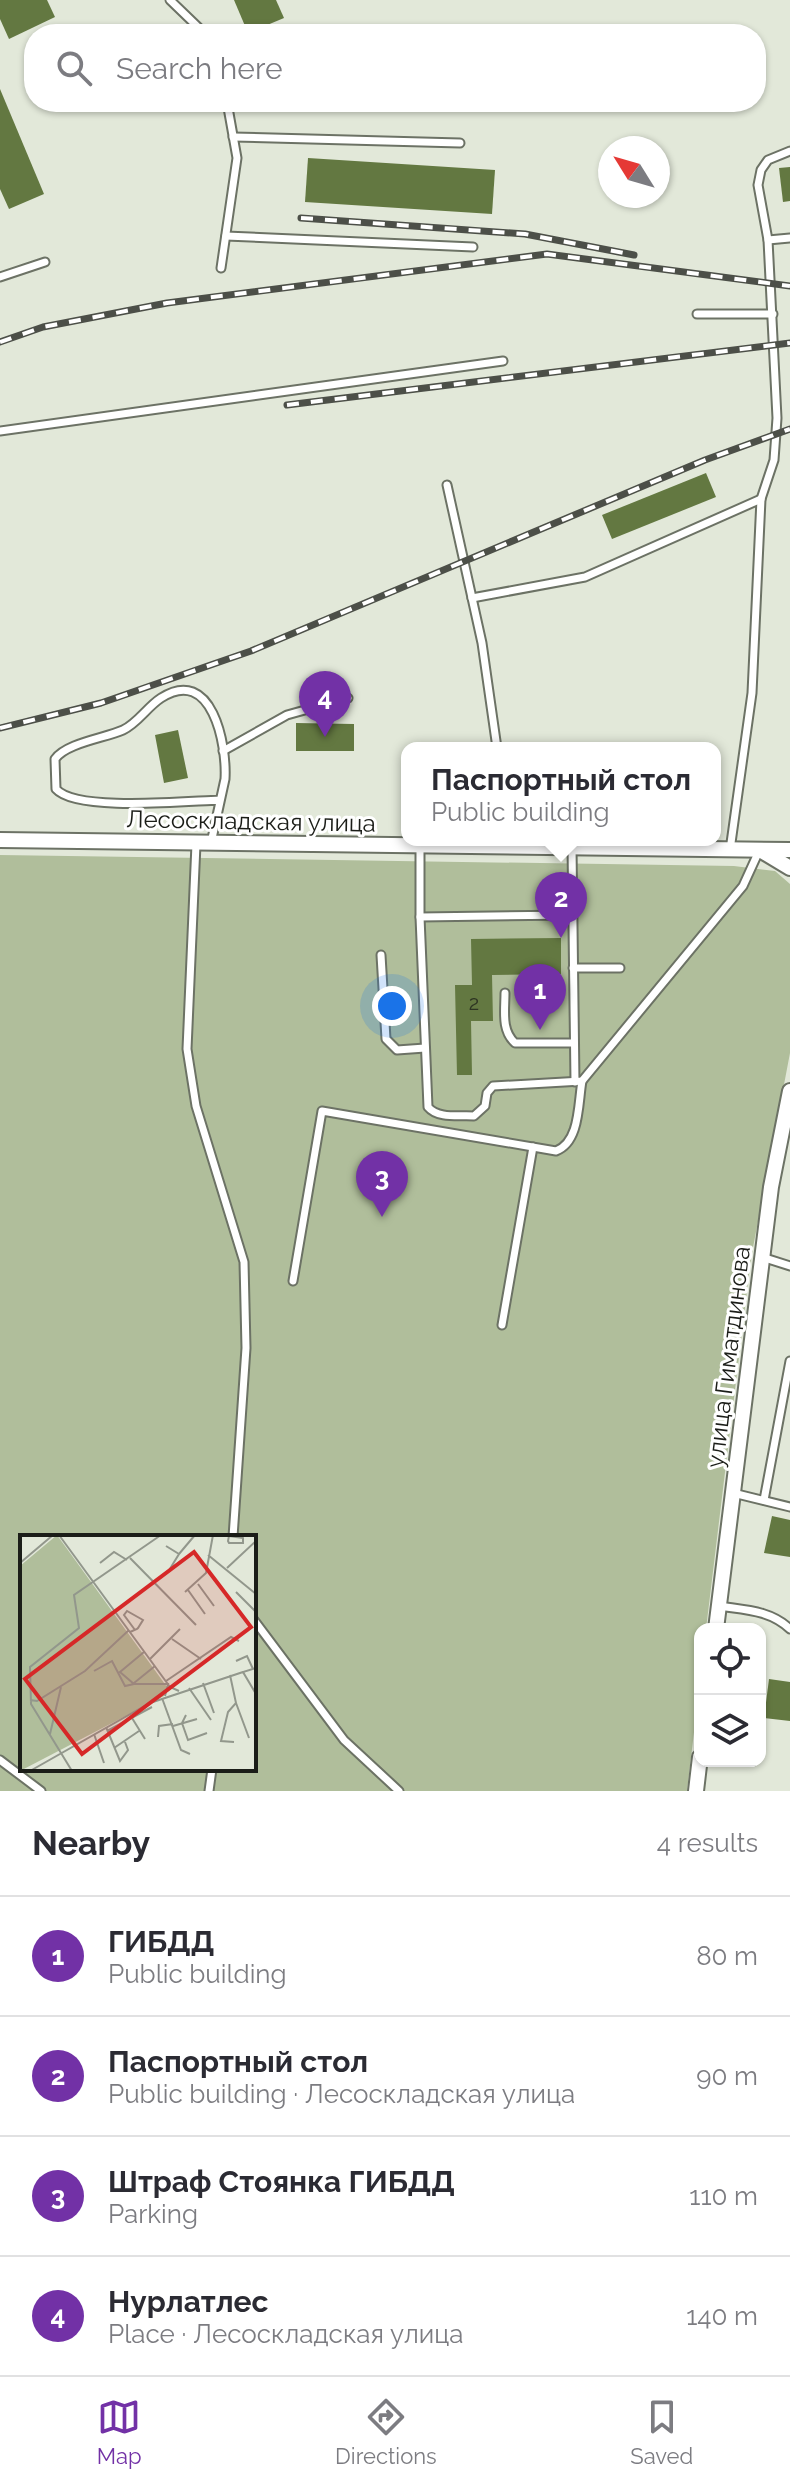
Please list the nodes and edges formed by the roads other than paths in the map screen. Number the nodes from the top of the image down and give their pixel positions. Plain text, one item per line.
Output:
1 (170, 0) edge
2 (195, 24) edge
3 (229, 112) edge
4 (233, 137) junction
5 (460, 143) dead end
6 (790, 151) edge
7 (226, 236) junction
8 (790, 238) edge
9 (768, 240) junction
10 (473, 247) dead end
11 (45, 262) dead end
12 (221, 268) dead end
13 (0, 277) edge
14 (697, 314) dead end
15 (773, 314) junction
16 (503, 361) dead end
17 (0, 431) edge
18 (447, 485) dead end
19 (761, 499) junction
20 (472, 598) junction
21 (348, 698) dead end
22 (496, 742) edge
23 (223, 751) junction
24 (220, 800) junction
25 (0, 840) edge
26 (204, 843) junction
27 (401, 845) edge
28 (420, 846) edge
29 (554, 846) edge
30 (572, 847) junction
31 (730, 850) junction
32 (760, 850) junction
33 (790, 850) edge
34 (790, 868) edge
35 (573, 915) junction
36 (420, 917) junction
37 (381, 955) dead end
38 (573, 968) junction
39 (620, 968) dead end
40 (505, 993) dead end
41 (574, 1043) junction
42 (425, 1048) junction
43 (578, 1082) junction
44 (790, 1091) edge
45 (533, 1147) junction
46 (762, 1257) junction
47 (790, 1266) edge
48 (293, 1281) dead end
49 (502, 1325) dead end
50 (790, 1361) edge
51 (733, 1493) junction
52 (764, 1500) junction
53 (790, 1507) edge
54 (233, 1535) edge
55 (719, 1606) junction
56 (256, 1623) edge
57 (717, 1623) edge
58 (790, 1629) edge
59 (0, 1760) edge
60 (699, 1767) edge
61 (212, 1771) edge
62 (41, 1791) edge
63 (209, 1791) edge
64 (399, 1791) edge
65 (696, 1791) edge

1 - 2 lane
3 - 4 lane
4 - 5 lane
4 - 7 lane
6 - 9 lane
7 - 10 lane
7 - 12 lane
8 - 9 lane
9 - 15 lane
11 - 13 lane
14 - 15 lane
15 - 19 lane
16 - 17 lane
18 - 20 lane
19 - 20 lane
19 - 31 lane
20 - 22 lane
21 - 23 lane
23 - 24 lane
23 - 24 lane
24 - 26 lane
25 - 26 street, Лесоскладская улица
26 - 27 street, Лесоскладская улица
26 - 54 lane
28 - 36 lane
29 - 30 street, Лесоскладская улица
30 - 31 street, Лесоскладская улица
30 - 35 lane
31 - 32 street, Лесоскладская улица
32 - 33 street, Лесоскладская улица
32 - 34 street
32 - 43 lane
35 - 36 lane
35 - 38 lane
36 - 42 lane
37 - 42 lane
38 - 39 lane
38 - 41 lane
40 - 41 lane
41 - 43 lane
42 - 43 lane
43 - 45 lane
44 - 46 street, улица Гиматдинова
45 - 48 lane
45 - 49 lane
46 - 47 lane
46 - 51 street, улица Гиматдинова
50 - 52 lane
51 - 52 lane
51 - 55 street, улица Гиматдинова
52 - 53 lane
55 - 57 street, улица Гиматдинова
55 - 58 lane
56 - 64 lane
59 - 62 lane
60 - 65 street
61 - 63 lane

